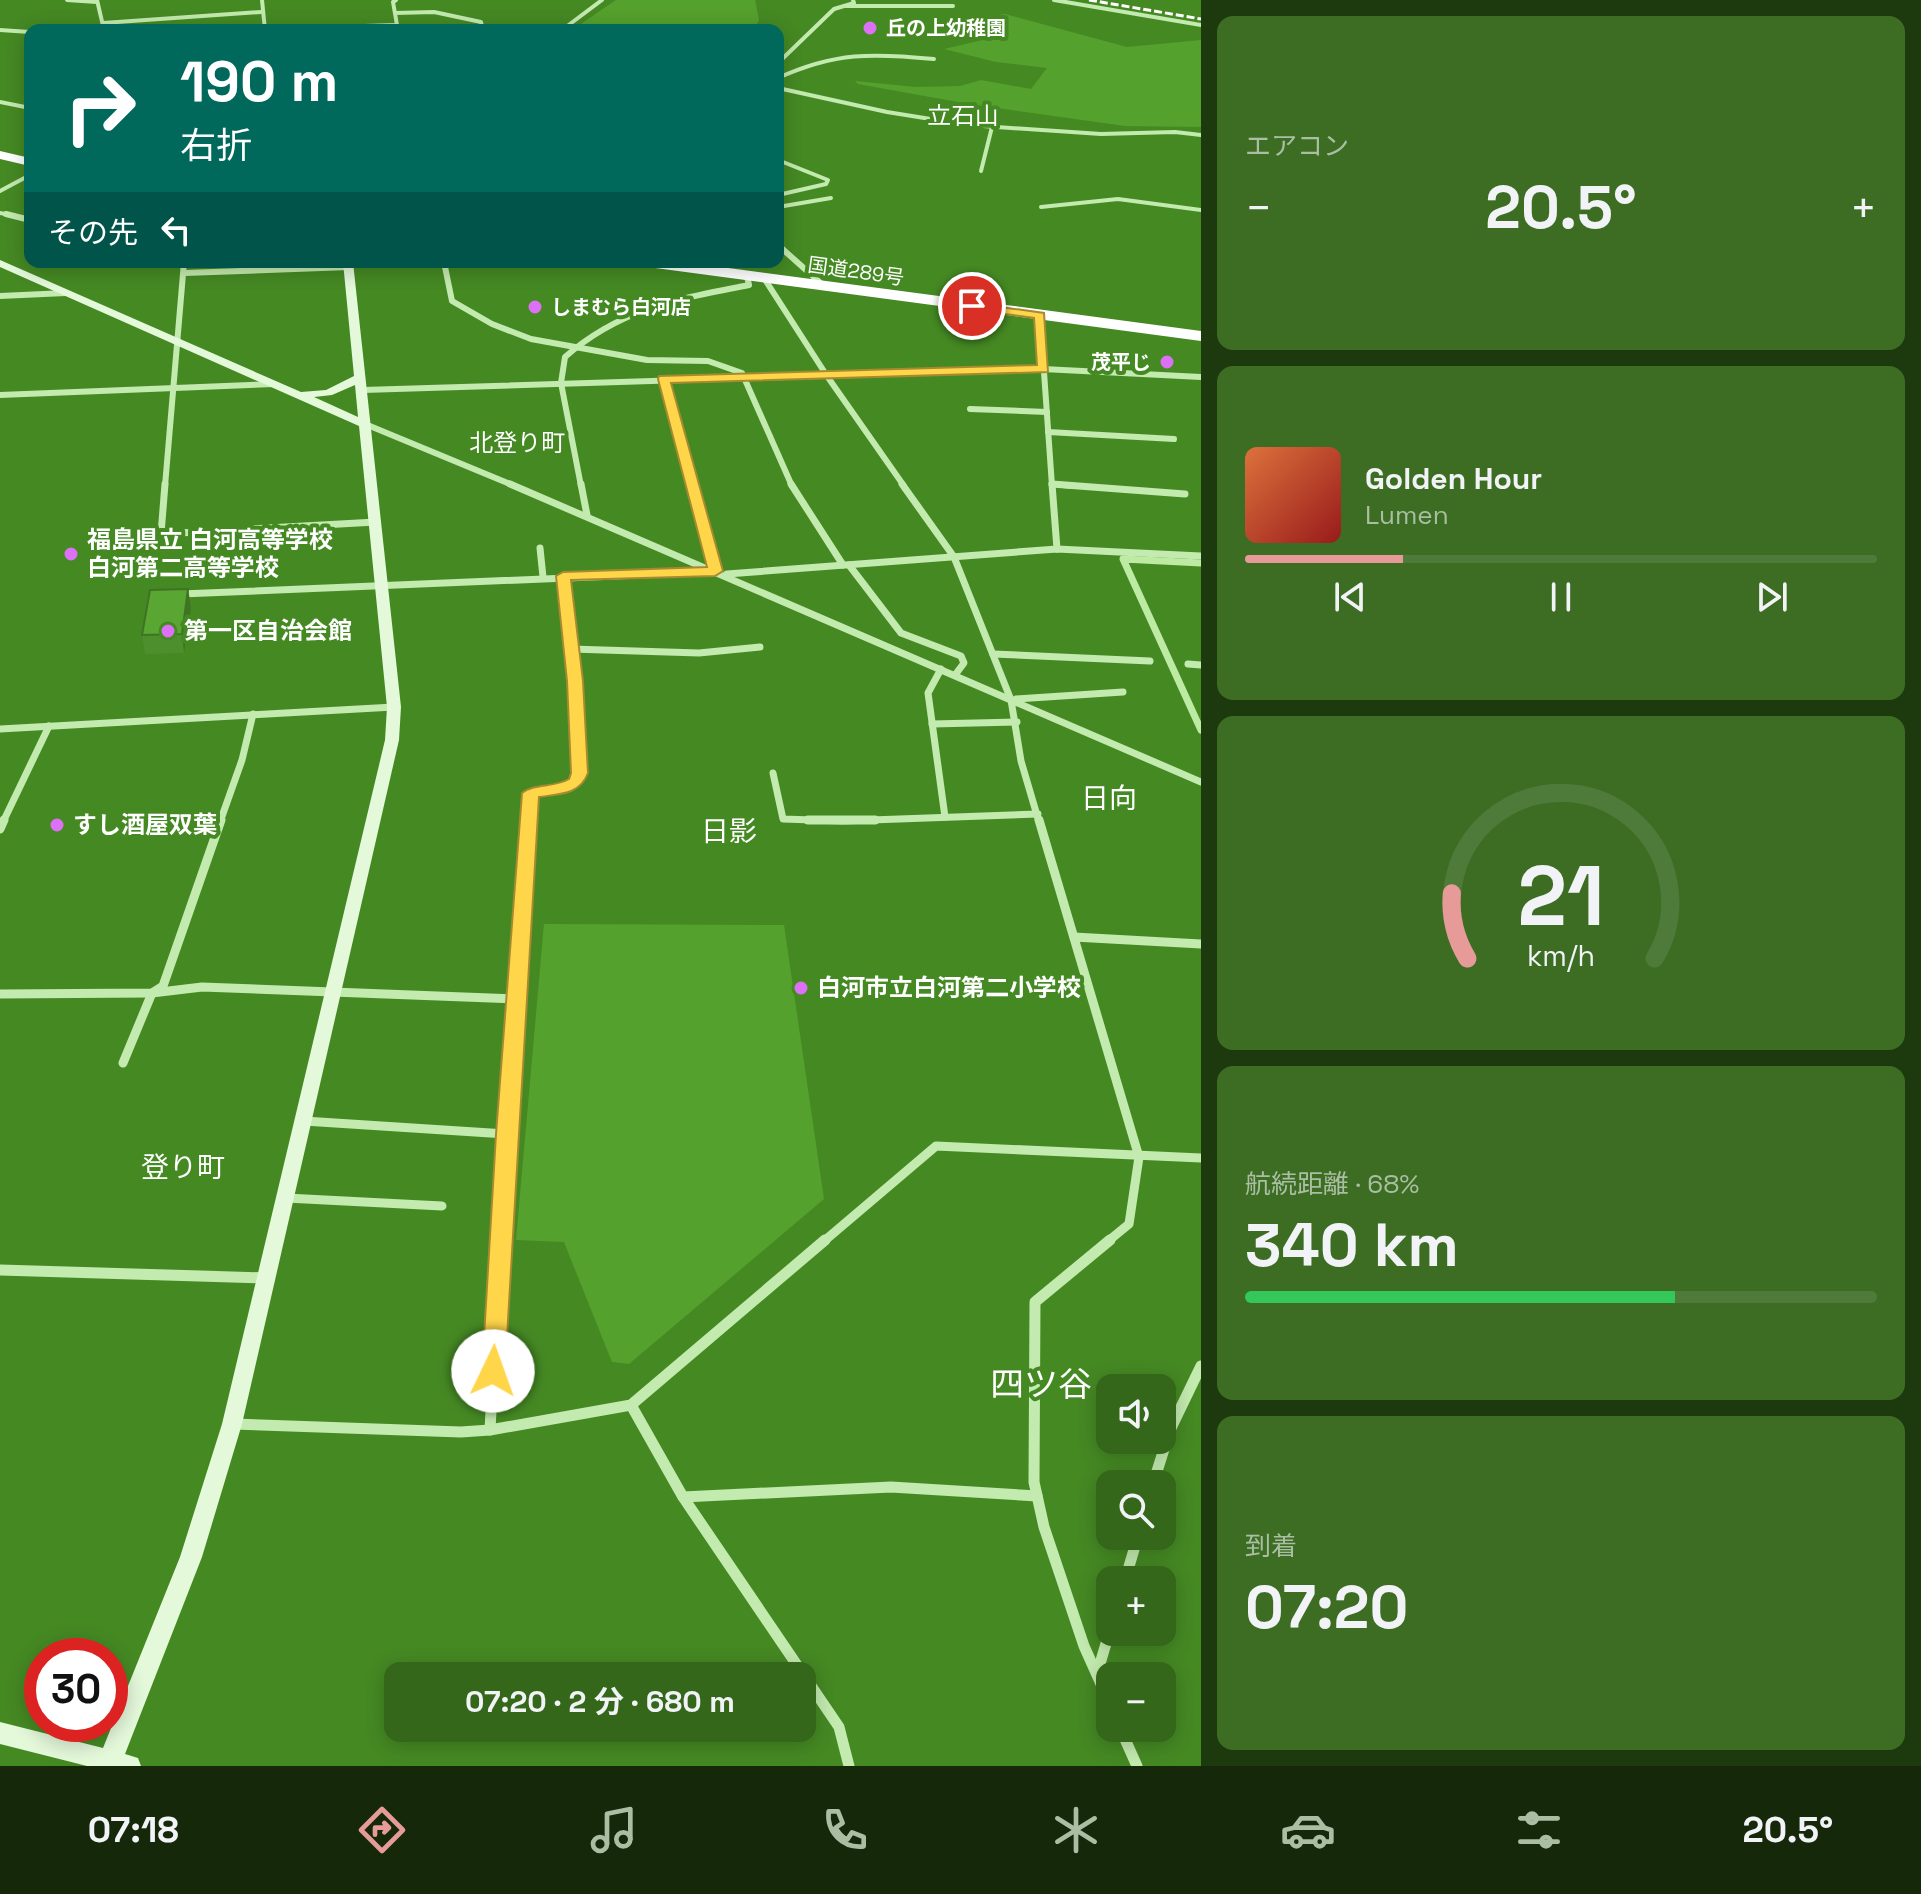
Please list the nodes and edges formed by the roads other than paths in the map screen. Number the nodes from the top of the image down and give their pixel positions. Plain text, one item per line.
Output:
1 (67, 0) edge
2 (262, 0) edge
3 (396, 0) edge
4 (602, 0) edge
5 (853, 0) edge
6 (1054, 0) edge
7 (97, 1) edge
8 (846, 6) junction
9 (953, 6) dead end
10 (261, 12) junction
11 (395, 13) junction
12 (102, 24) edge
13 (135, 24) edge
14 (264, 24) edge
15 (397, 24) edge
16 (482, 24) edge
17 (570, 24) edge
18 (1201, 25) edge
19 (0, 30) edge
20 (24, 32) edge
21 (784, 57) edge
22 (934, 59) dead end
23 (784, 75) edge
24 (784, 89) edge
25 (1, 104) edge
26 (24, 107) edge
27 (992, 127) junction
28 (1201, 135) edge
29 (0, 155) edge
30 (24, 161) edge
31 (784, 162) edge
32 (981, 171) dead end
33 (24, 178) edge
34 (0, 191) edge
35 (784, 194) edge
36 (831, 198) dead end
37 (784, 206) edge
38 (1041, 207) dead end
39 (1201, 210) edge
40 (0, 213) edge
41 (24, 219) edge
42 (784, 250) edge
43 (0, 263) edge
44 (184, 268) edge
45 (286, 268) edge
46 (348, 268) edge
47 (445, 268) edge
48 (720, 268) edge
49 (184, 273) junction
50 (756, 277) junction
51 (825, 287) junction
52 (66, 293) junction
53 (0, 296) edge
54 (1040, 315) junction
55 (1201, 336) edge
56 (180, 342) junction
57 (576, 346) junction
58 (1043, 369) junction
59 (827, 376) junction
60 (1201, 377) edge
61 (747, 378) junction
62 (664, 379) junction
63 (561, 383) junction
64 (279, 384) junction
65 (362, 384) junction
66 (175, 388) junction
67 (300, 394) junction
68 (0, 395) edge
69 (970, 409) dead end
70 (1047, 412) junction
71 (365, 424) junction
72 (1048, 432) junction
73 (1174, 439) dead end
74 (1052, 484) junction
75 (1185, 494) dead end
76 (587, 515) junction
77 (376, 522) junction
78 (540, 548) dead end
79 (1057, 549) junction
80 (1201, 556) edge
81 (954, 557) junction
82 (846, 565) junction
83 (719, 573) junction
84 (563, 576) junction
85 (543, 577) junction
86 (379, 587) junction
87 (166, 595) edge
88 (760, 647) dead end
89 (571, 649) junction
90 (993, 654) junction
91 (1150, 661) dead end
92 (1188, 664) dead end
93 (1201, 665) edge
94 (941, 669) junction
95 (955, 675) junction
96 (1123, 692) dead end
97 (1011, 700) junction
98 (394, 707) junction
99 (253, 714) junction
100 (1017, 722) junction
101 (932, 724) junction
102 (49, 726) junction
103 (0, 729) edge
104 (773, 773) dead end
105 (1201, 782) edge
106 (1038, 814) junction
107 (945, 817) junction
108 (0, 829) edge
109 (1074, 937) junction
110 (1201, 944) edge
111 (334, 991) junction
112 (152, 993) junction
113 (0, 994) edge
114 (515, 999) junction
115 (123, 1063) dead end
116 (304, 1121) junction
117 (506, 1134) junction
118 (1139, 1157) junction
119 (1201, 1158) edge
120 (286, 1198) junction
121 (442, 1206) dead end
122 (0, 1270) edge
123 (269, 1278) junction
124 (1201, 1366) edge
125 (631, 1405) junction
126 (232, 1424) junction
127 (490, 1430) junction
128 (1157, 1470) edge
129 (1037, 1496) junction
130 (683, 1497) junction
131 (1096, 1671) edge
132 (0, 1733) edge
133 (1126, 1742) edge
134 (120, 1764) edge
135 (849, 1766) edge
136 (1137, 1766) edge

1 - 7 street
2 - 10 street
3 - 11 street
4 - 17 street
5 - 8 street
6 - 18 street
7 - 12 street
8 - 9 street
8 - 21 street
10 - 13 street
10 - 14 street
11 - 15 street
11 - 16 street
19 - 20 street
22 - 23 street
24 - 27 street
25 - 26 street
27 - 28 street
27 - 32 street
29 - 30 highway
31 - 35 street
33 - 34 street
36 - 37 street
38 - 39 street
40 - 41 street
42 - 51 street
43 - 52 street
44 - 49 street
45 - 49 street
46 - 65 street
47 - 57 street
48 - 50 highway, 国道289号
49 - 56 street
50 - 51 highway, 国道289号
50 - 57 street
50 - 59 street
51 - 54 highway, 国道289号
52 - 53 street
52 - 56 street
54 - 55 highway, 国道289号
54 - 58 street
56 - 64 street
56 - 66 street
57 - 61 street
57 - 63 street
58 - 59 street
58 - 60 street
58 - 70 street
59 - 61 street
59 - 81 street
61 - 62 street
61 - 82 street
62 - 63 street
62 - 83 street
63 - 65 street
63 - 76 street
64 - 66 street
64 - 67 street
65 - 67 street
65 - 71 street
66 - 68 street
66 - 77 street
67 - 71 street
69 - 70 street
70 - 72 street
71 - 76 street
71 - 77 street
72 - 73 street
72 - 74 street
74 - 75 street
74 - 79 street
76 - 83 street
77 - 86 street
78 - 85 street
79 - 80 street
79 - 81 street
81 - 82 street
81 - 90 street
82 - 83 street
82 - 95 street
83 - 84 street
83 - 94 street
84 - 85 street
84 - 89 street
85 - 86 street
86 - 87 street
86 - 98 street
88 - 89 street
89 - 114 street
90 - 91 street
90 - 97 street
92 - 93 street
94 - 95 street
94 - 101 street
95 - 97 street
96 - 97 street
97 - 100 street
97 - 105 street
98 - 99 street
98 - 111 street
99 - 102 street
99 - 112 street
100 - 101 street
100 - 106 street
101 - 107 street
102 - 103 street
102 - 108 street
104 - 107 street
106 - 107 street
106 - 109 street
109 - 110 street
109 - 118 street
111 - 112 street
111 - 114 street
111 - 116 street
112 - 113 street
112 - 115 street
114 - 117 street
116 - 117 street
116 - 120 street
117 - 127 street
118 - 119 street
118 - 125 street
118 - 129 street
120 - 121 street
120 - 123 street
122 - 123 street
123 - 126 street
124 - 128 street
125 - 127 street
125 - 130 street
126 - 127 street
126 - 134 street
129 - 130 street
129 - 131 street
130 - 135 street
132 - 134 street
133 - 136 street

